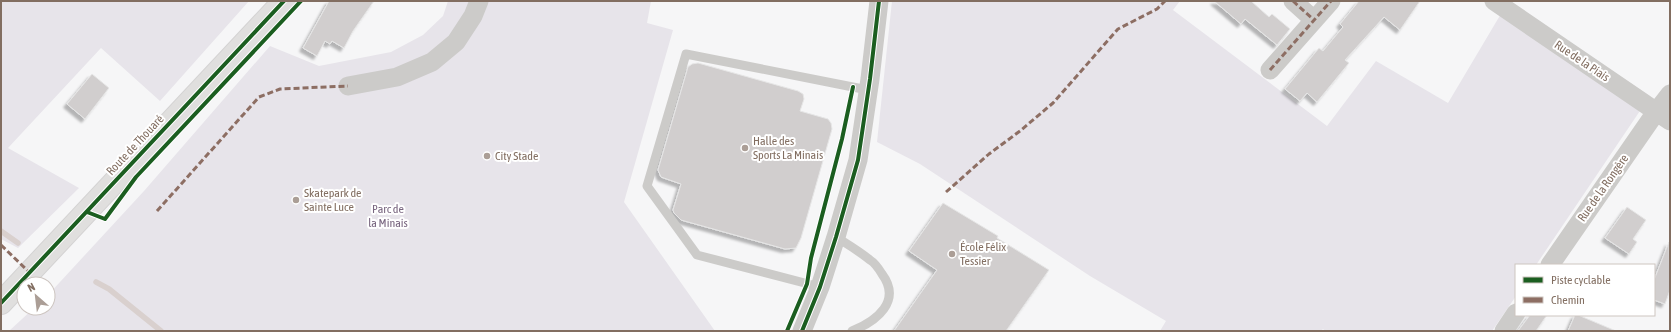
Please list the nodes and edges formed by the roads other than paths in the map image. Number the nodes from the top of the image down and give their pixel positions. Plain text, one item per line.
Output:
1 (284, 1) edge
2 (479, 1) edge
3 (879, 1) edge
4 (1293, 1) edge
5 (1331, 1) edge
6 (1494, 1) edge
7 (1314, 20) junction
8 (1270, 70) dead end
9 (348, 86) dead end
10 (868, 90) junction
11 (1670, 94) edge
12 (1663, 116) edge
13 (836, 237) junction
14 (1551, 264) edge
15 (820, 287) junction
16 (1, 303) edge
17 (1515, 314) edge
18 (802, 331) edge
19 (852, 331) edge
20 (1504, 331) edge

1 - 16 street, Route de Thouaré
2 - 9 street
3 - 10 street
4 - 7 street
5 - 7 street
6 - 12 street, Rue de la Piais
7 - 8 street
10 - 13 street
10 - 15 lane
11 - 12 street, Rue de la Rongère
12 - 14 street, Rue de la Rongère
13 - 15 street
13 - 19 lane
15 - 18 street
17 - 20 street

